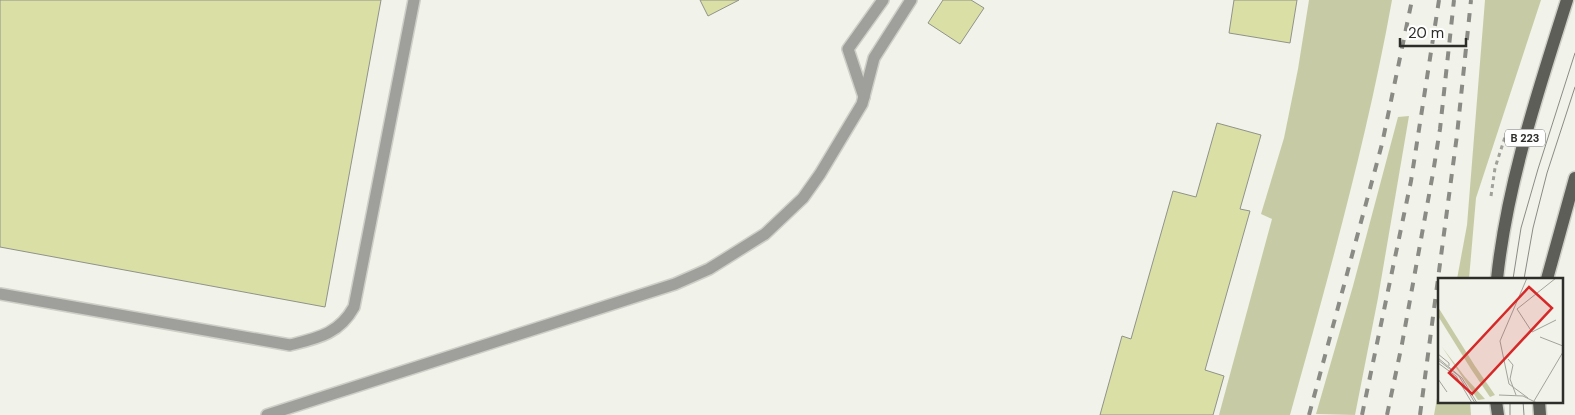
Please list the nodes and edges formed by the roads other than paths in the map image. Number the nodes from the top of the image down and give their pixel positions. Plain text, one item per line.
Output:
1 (414, 0) edge
2 (883, 0) edge
3 (911, 0) edge
4 (1567, 0) edge
5 (864, 97) junction
6 (1575, 178) edge
7 (1497, 278) edge
8 (1547, 278) edge
9 (0, 294) edge
10 (1496, 402) edge
11 (1539, 402) edge
12 (267, 415) edge
13 (1498, 415) edge
14 (1540, 415) edge

1 - 9 lane
2 - 5 lane
3 - 5 lane
4 - 7 main road, B 223
5 - 12 lane
6 - 8 main road
10 - 13 main road
11 - 14 main road

